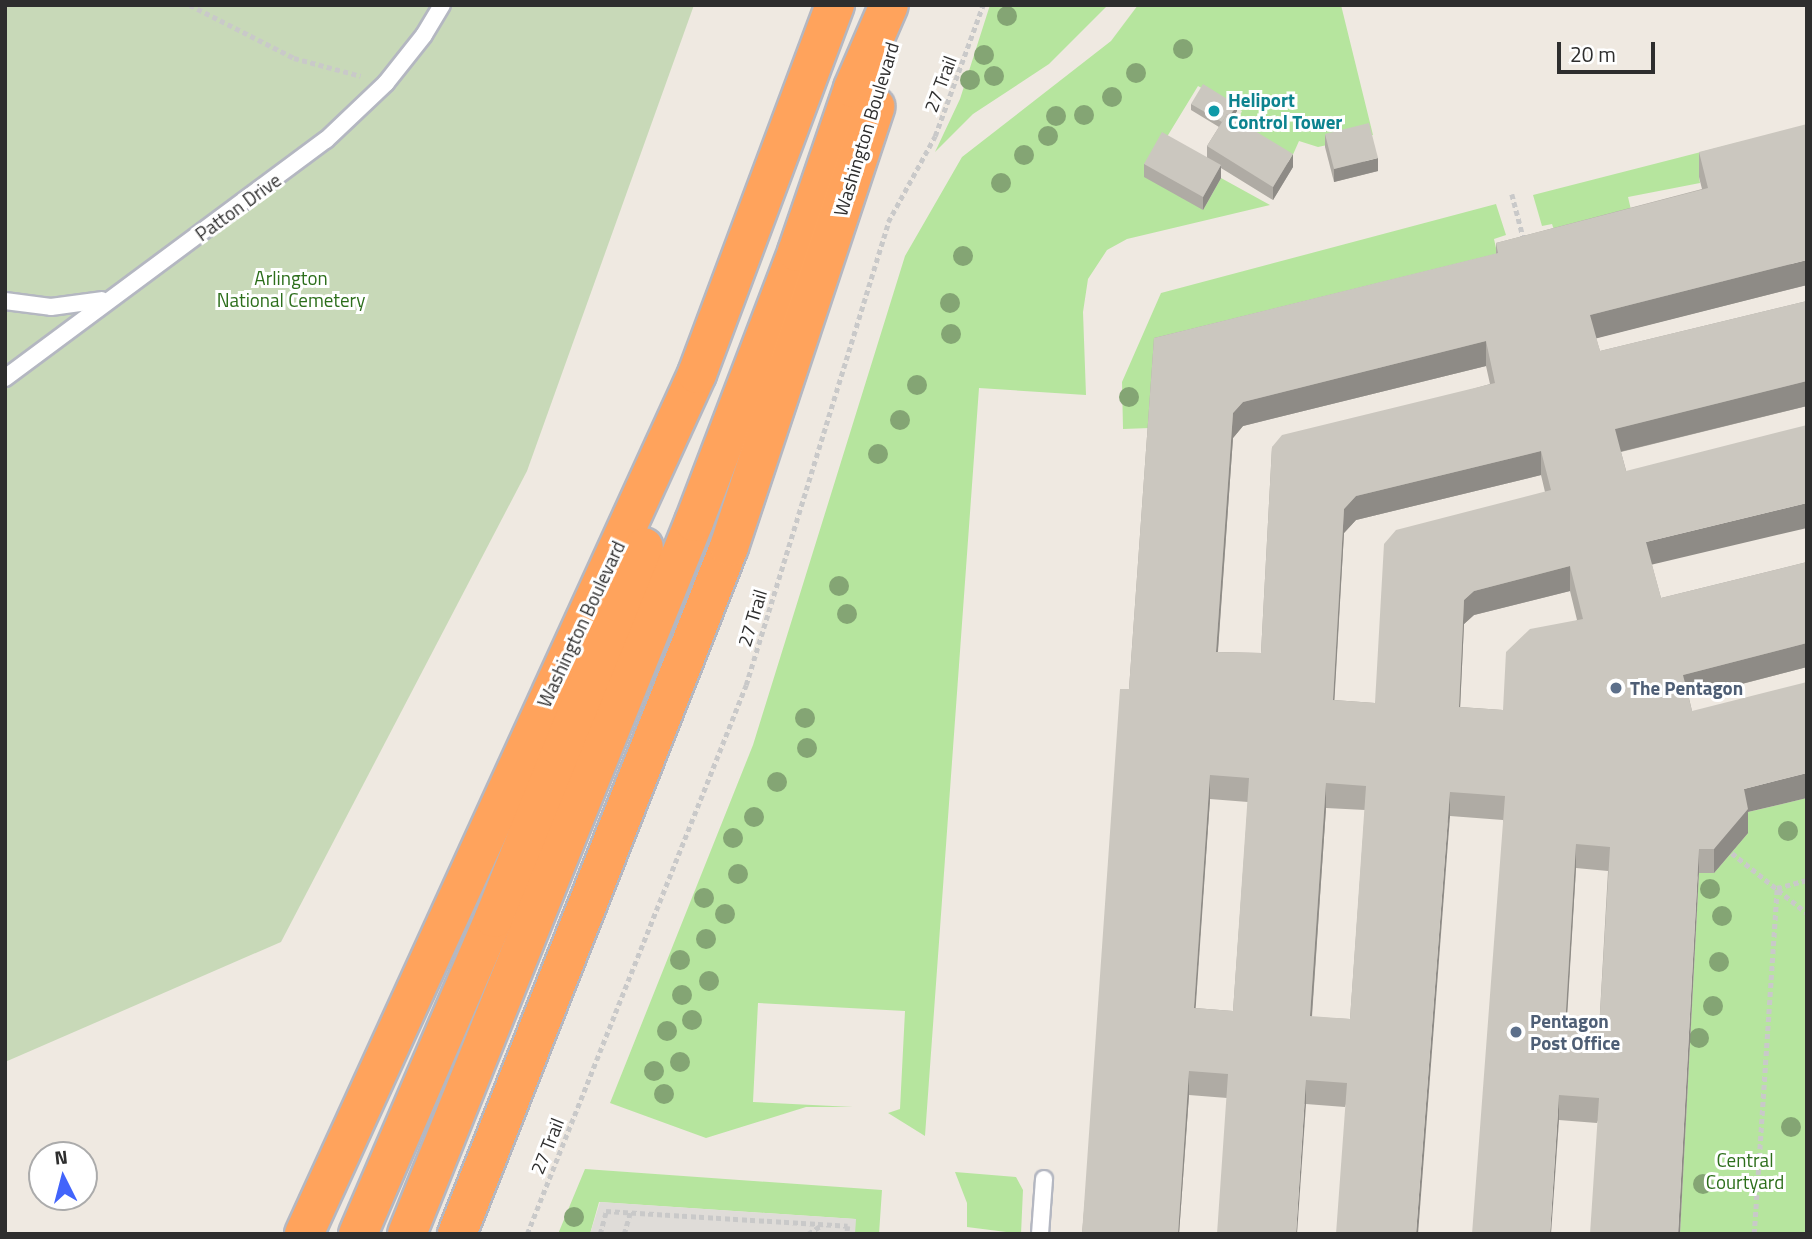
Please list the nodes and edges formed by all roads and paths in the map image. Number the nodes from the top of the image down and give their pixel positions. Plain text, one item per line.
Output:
1 (190, 5) edge
2 (442, 5) edge
3 (835, 5) edge
4 (889, 5) edge
5 (903, 5) edge
6 (983, 5) edge
7 (386, 83) junction
8 (1512, 194) dead end
9 (1525, 246) edge
10 (108, 299) junction
11 (5, 302) edge
12 (697, 374) junction
13 (5, 378) edge
14 (1732, 853) edge
15 (1807, 880) edge
16 (1777, 888) junction
17 (1807, 913) edge
18 (553, 991) junction
19 (1044, 1179) dead end
20 (630, 1213) junction
21 (822, 1225) junction
22 (304, 1234) edge
23 (358, 1234) edge
24 (407, 1234) edge
25 (457, 1234) edge
26 (485, 1234) edge
27 (527, 1234) edge
28 (600, 1234) edge
29 (624, 1234) edge
30 (808, 1234) edge
31 (847, 1234) edge
32 (1040, 1234) edge
33 (1754, 1234) edge

1 - 7 path
2 - 7 lane, Patton Drive
3 - 12 highway, Washington Boulevard
4 - 24 highway
5 - 18 highway, Washington Boulevard
6 - 27 path, 27 Trail
7 - 10 lane, Patton Drive
8 - 9 path
10 - 11 lane
10 - 13 lane, Patton Drive
12 - 22 highway, Washington Boulevard
12 - 23 highway
14 - 16 path
15 - 16 path
16 - 17 path
16 - 33 path
18 - 25 highway, Washington Boulevard
18 - 26 highway
19 - 32 lane
20 - 21 path
20 - 28 path
20 - 29 path
21 - 30 path
21 - 31 path

